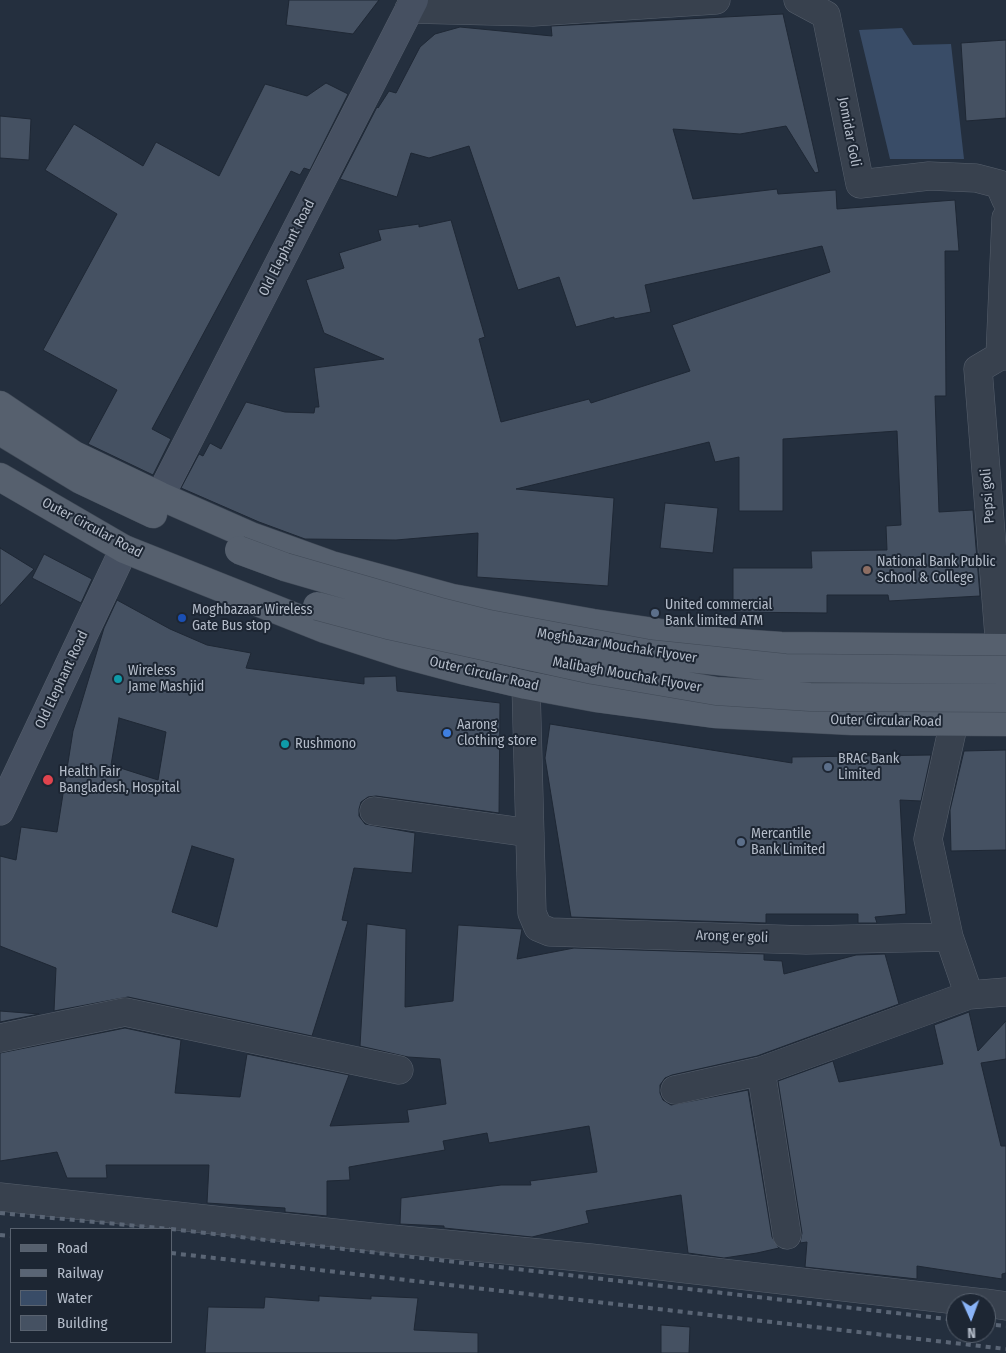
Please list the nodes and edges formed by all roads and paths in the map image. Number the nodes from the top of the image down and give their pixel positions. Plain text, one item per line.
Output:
1 (716, 0) edge
2 (798, 0) edge
3 (411, 5) edge
4 (1006, 200) edge
5 (1006, 218) edge
6 (1003, 356) edge
7 (0, 405) edge
8 (0, 431) edge
9 (0, 477) edge
10 (160, 496) junction
11 (124, 549) junction
12 (254, 600) junction
13 (957, 649) junction
14 (1004, 656) edge
15 (526, 685) junction
16 (1006, 698) edge
17 (954, 722) junction
18 (1006, 722) edge
19 (0, 811) edge
20 (374, 812) dead end
21 (530, 832) junction
22 (949, 937) junction
23 (1006, 992) edge
24 (969, 996) junction
25 (0, 1038) edge
26 (399, 1070) dead end
27 (761, 1071) junction
28 (675, 1090) dead end
29 (0, 1196) edge
30 (787, 1235) dead end
31 (946, 1299) edge

1 - 3 street
2 - 4 street, Jomidar Goli
3 - 10 street, Old Elephant Road
5 - 6 street
6 - 14 street, Pepsi goli
7 - 10 main road
8 - 14 main road, Moghbazar Mouchak Flyover, bridge
9 - 11 main road, Outer Circular Road
10 - 13 main road
11 - 12 main road, Outer Circular Road
11 - 19 street, Old Elephant Road
12 - 15 main road, Outer Circular Road
12 - 16 main road, Malibagh Mouchak Flyover, bridge
13 - 14 main road
13 - 17 main road
15 - 17 main road, Outer Circular Road
15 - 21 street, Arong er goli
17 - 18 main road, Outer Circular Road
17 - 22 street
20 - 21 street
21 - 22 street, Arong er goli
22 - 24 street
23 - 24 street
24 - 27 street
25 - 26 street
27 - 28 street
27 - 30 street
29 - 31 street

